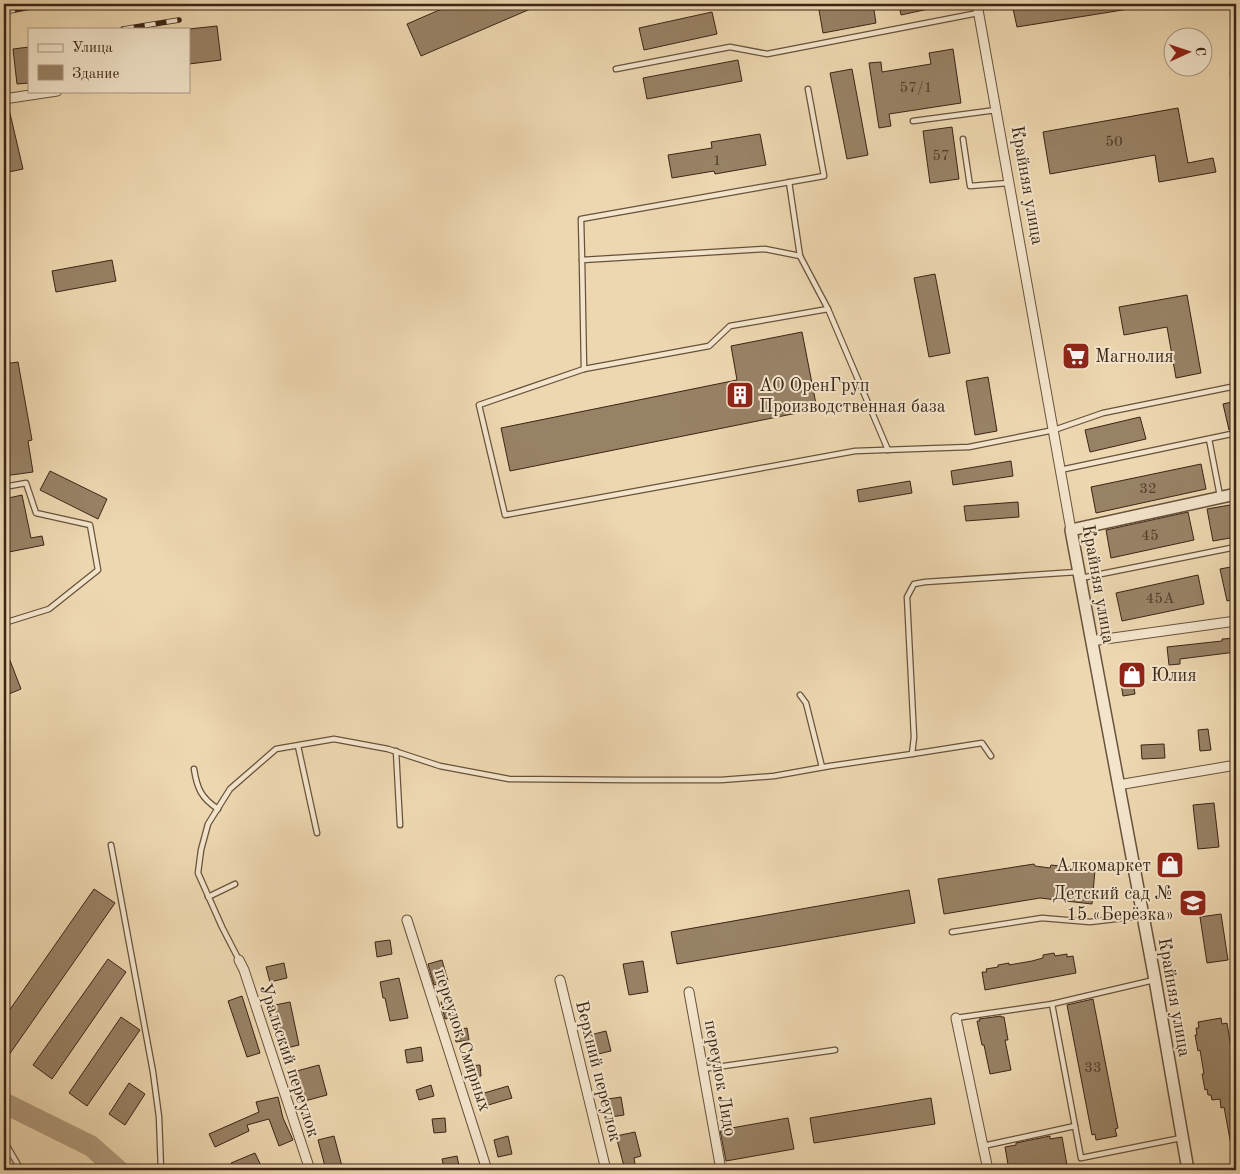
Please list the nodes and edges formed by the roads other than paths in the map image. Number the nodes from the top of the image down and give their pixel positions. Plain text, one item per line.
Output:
1 (978, 8) edge
2 (616, 68) dead end
3 (1236, 71) edge
4 (808, 90) dead end
5 (50, 92) edge
6 (4, 99) edge
7 (1236, 105) edge
8 (996, 110) junction
9 (913, 121) dead end
10 (963, 139) dead end
11 (789, 182) junction
12 (1010, 183) junction
13 (800, 256) junction
14 (582, 260) junction
15 (828, 309) junction
16 (584, 369) junction
17 (1236, 386) edge
18 (1054, 430) junction
19 (1236, 433) edge
20 (1209, 439) junction
21 (888, 450) junction
22 (1060, 470) junction
23 (4, 487) edge
24 (1236, 494) edge
25 (1220, 498) junction
26 (1071, 530) junction
27 (1236, 547) edge
28 (1079, 575) junction
29 (1236, 620) edge
30 (4, 623) edge
31 (1091, 641) junction
32 (800, 695) dead end
33 (298, 746) junction
34 (396, 751) junction
35 (912, 754) junction
36 (991, 756) dead end
37 (1236, 765) edge
38 (822, 767) junction
39 (194, 769) dead end
40 (1118, 786) junction
41 (218, 809) junction
42 (400, 825) dead end
43 (317, 833) dead end
44 (110, 845) dead end
45 (235, 884) dead end
46 (208, 897) junction
47 (1142, 916) junction
48 (407, 920) dead end
49 (952, 932) dead end
50 (239, 960) joint
51 (560, 980) dead end
52 (1155, 980) junction
53 (689, 992) dead end
54 (1052, 1004) junction
55 (956, 1018) joint
56 (835, 1050) dead end
57 (703, 1068) junction
58 (1075, 1126) junction
59 (1182, 1137) junction
60 (4, 1146) edge
61 (983, 1146) junction
62 (20, 1170) edge
63 (161, 1170) edge
64 (310, 1170) edge
65 (487, 1170) edge
66 (606, 1170) edge
67 (721, 1170) edge
68 (988, 1170) edge
69 (1188, 1170) edge

1 - 2 lane
1 - 8 street, Крайняя улица
3 - 7 lane
4 - 11 lane
5 - 6 street
8 - 9 lane
8 - 12 street, Крайняя улица
10 - 12 lane
11 - 13 lane
11 - 14 lane
12 - 18 street, Крайняя улица
13 - 14 lane
13 - 15 lane
14 - 16 lane
15 - 16 lane
15 - 21 lane
16 - 21 lane
17 - 18 lane
18 - 21 lane
18 - 22 street, Крайняя улица
19 - 20 lane
20 - 22 lane
20 - 25 lane
22 - 26 street, Крайняя улица
23 - 30 lane
24 - 25 street
25 - 26 street
26 - 28 street, Крайняя улица
27 - 28 lane
28 - 31 street, Крайняя улица
28 - 35 lane
29 - 31 street
31 - 40 street, Крайняя улица
32 - 38 lane
33 - 34 lane
33 - 41 lane
33 - 43 lane
34 - 38 lane
34 - 42 lane
35 - 36 lane
35 - 38 lane
37 - 40 street
39 - 41 lane
40 - 47 street, Крайняя улица
41 - 46 lane
44 - 63 lane
45 - 46 lane
46 - 50 lane
47 - 49 lane
47 - 52 street, Крайняя улица
48 - 65 street, переулок Смирных
50 - 64 street, Уральский переулок
51 - 66 street, Верхний переулок
52 - 54 lane
52 - 59 street, Крайняя улица
53 - 57 street, переулок Лидо
54 - 55 lane
54 - 58 lane
55 - 61 street
56 - 57 lane
57 - 67 street, переулок Лидо
58 - 59 lane
58 - 61 lane
59 - 69 street, Крайняя улица
60 - 62 lane
61 - 68 street

